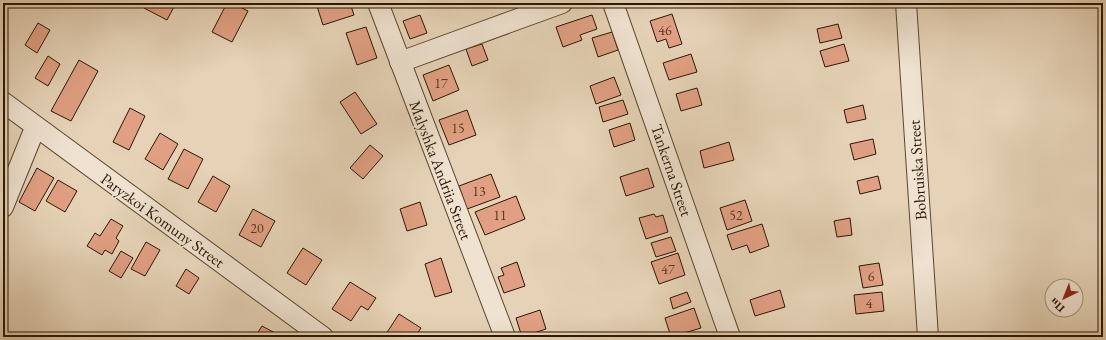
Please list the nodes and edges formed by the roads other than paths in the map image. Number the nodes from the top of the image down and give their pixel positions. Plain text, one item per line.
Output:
1 (378, 3) edge
2 (562, 3) edge
3 (613, 3) edge
4 (906, 3) edge
5 (400, 62) junction
6 (3, 102) edge
7 (35, 128) junction
8 (3, 207) edge
9 (323, 337) edge
10 (505, 337) edge
11 (730, 337) edge
12 (928, 337) edge

1 - 5 street, Malyshka Andriia Street
2 - 5 street
3 - 11 street, Tankerna Street
4 - 12 street, Bobruiska Street
5 - 10 street, Malyshka Andriia Street
6 - 7 street, Paryzkoi Komuny Street
7 - 8 street
7 - 9 street, Paryzkoi Komuny Street

